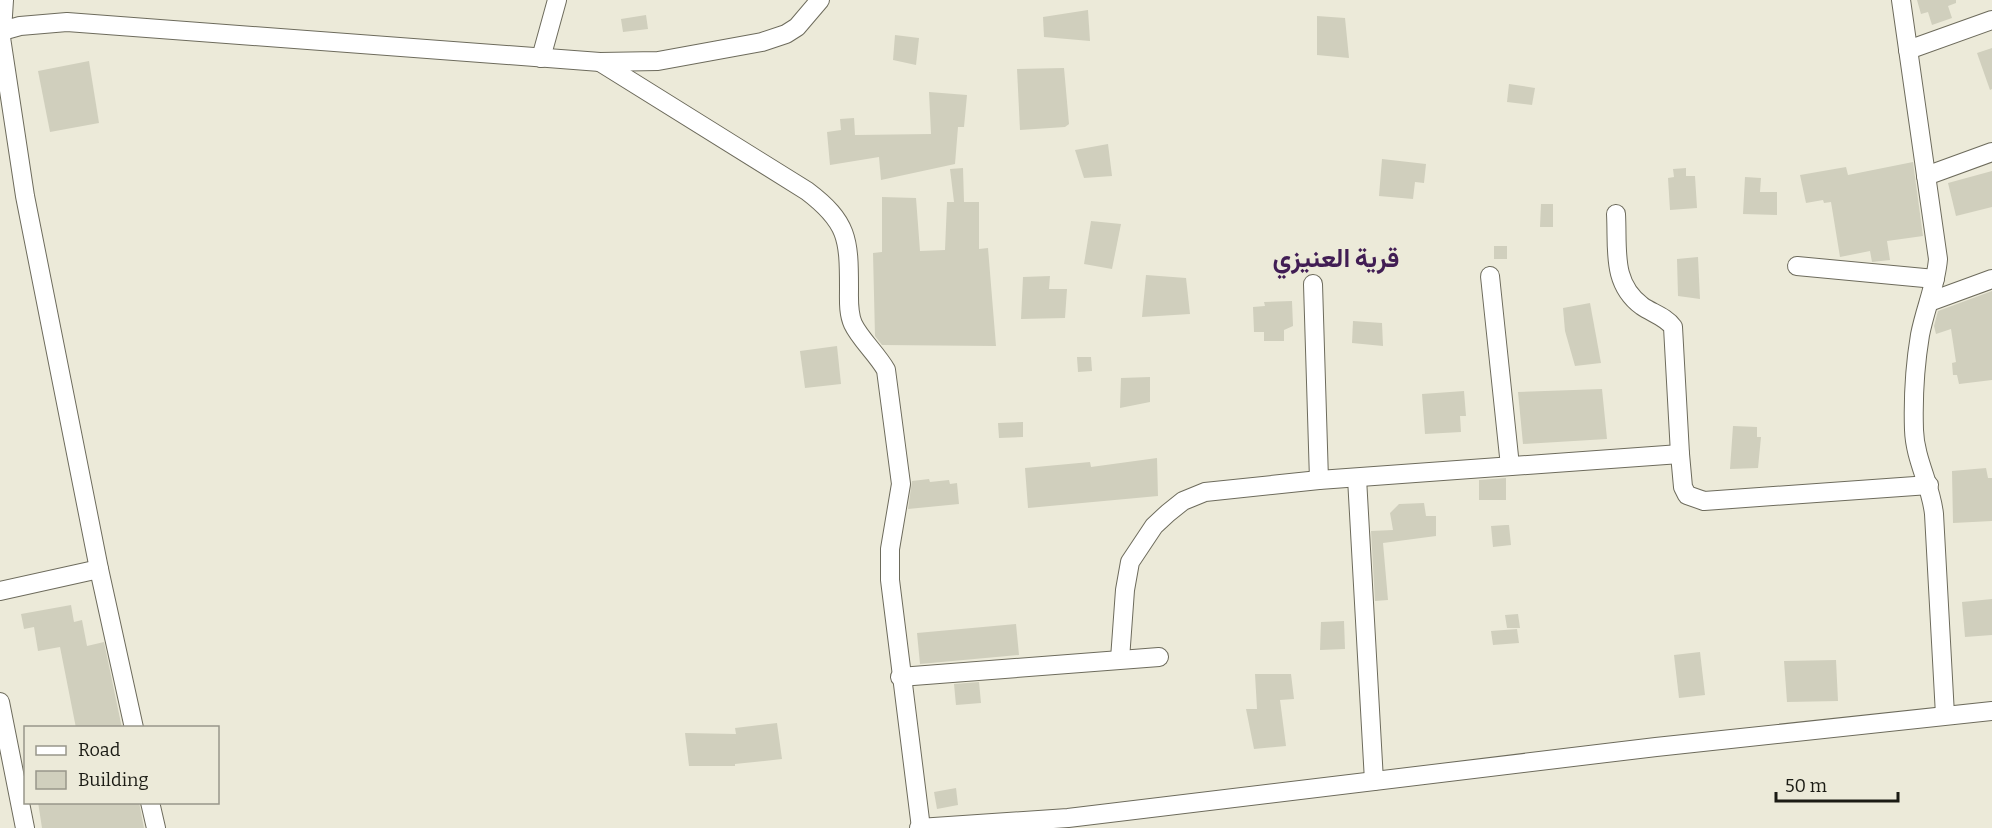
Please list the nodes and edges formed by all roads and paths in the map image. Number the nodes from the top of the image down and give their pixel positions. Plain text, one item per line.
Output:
1 (4, 0) edge
2 (557, 0) edge
3 (820, 0) edge
4 (1901, 0) edge
5 (1992, 20) edge
6 (1, 31) edge
7 (1908, 50) junction
8 (541, 58) junction
9 (600, 62) junction
10 (1992, 152) edge
11 (1926, 176) junction
12 (1616, 214) dead end
13 (1797, 266) dead end
14 (1490, 276) dead end
15 (1935, 279) junction
16 (1992, 279) edge
17 (1313, 284) dead end
18 (1929, 302) junction
19 (1680, 454) junction
20 (1510, 466) junction
21 (1357, 477) junction
22 (1319, 480) junction
23 (1929, 485) junction
24 (99, 569) junction
25 (0, 591) edge
26 (1159, 657) dead end
27 (1120, 659) junction
28 (900, 677) junction
29 (0, 702) edge
30 (1992, 711) edge
31 (1945, 715) junction
32 (134, 726) edge
33 (1374, 781) junction
34 (150, 804) edge
35 (1095, 822) edge
36 (25, 828) edge
37 (156, 828) edge
38 (920, 828) edge

1 - 6 street
2 - 8 street
3 - 9 street
4 - 7 street
5 - 7 street
6 - 8 street
6 - 24 street
7 - 11 street
8 - 9 street
9 - 28 street
10 - 11 street
11 - 15 street
12 - 19 street
13 - 15 street
14 - 20 street
15 - 18 street
16 - 18 street
17 - 22 street
18 - 23 street
19 - 20 street
19 - 23 street
20 - 21 street
21 - 22 street
21 - 33 street
22 - 27 street
23 - 31 street
24 - 25 street
24 - 32 street
26 - 27 street
27 - 28 street
28 - 38 street
29 - 36 street
30 - 31 street
31 - 33 street
33 - 35 street
34 - 37 street
35 - 38 street

